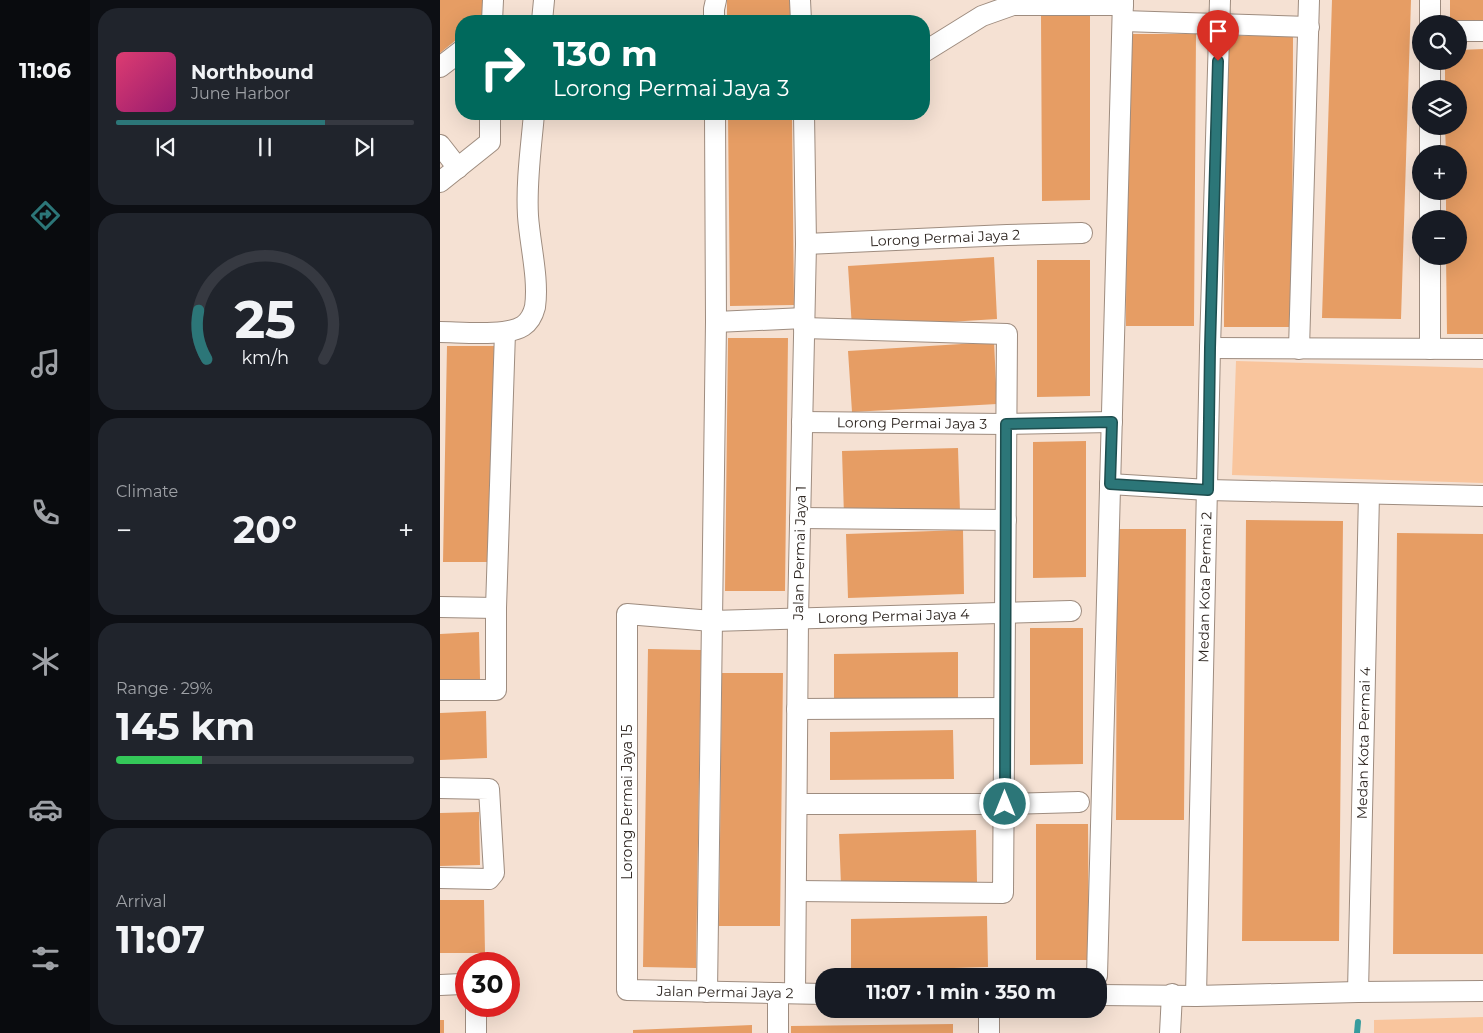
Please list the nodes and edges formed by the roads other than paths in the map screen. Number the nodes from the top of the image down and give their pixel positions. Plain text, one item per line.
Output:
1 (493, 0) edge
2 (544, 0) edge
3 (716, 0) edge
4 (800, 0) edge
5 (1220, 0) edge
6 (1310, 0) edge
7 (1430, 0) edge
8 (1123, 9) edge
9 (492, 15) edge
10 (543, 15) edge
11 (714, 15) edge
12 (800, 15) edge
13 (1430, 15) edge
14 (1220, 23) junction
15 (1309, 27) junction
16 (1467, 31) edge
17 (1483, 31) edge
18 (930, 48) edge
19 (455, 56) edge
20 (440, 67) edge
21 (490, 120) edge
22 (534, 120) edge
23 (715, 120) edge
24 (804, 120) edge
25 (440, 145) edge
26 (458, 168) junction
27 (440, 182) edge
28 (1082, 233) dead end
29 (806, 244) junction
30 (1430, 265) edge
31 (716, 322) junction
32 (804, 323) junction
33 (440, 332) edge
34 (505, 332) junction
35 (1210, 348) junction
36 (1299, 348) junction
37 (1430, 349) junction
38 (1483, 349) edge
39 (802, 422) junction
40 (1112, 422) junction
41 (1006, 424) junction
42 (1110, 484) junction
43 (1208, 490) junction
44 (1369, 494) junction
45 (1483, 496) edge
46 (800, 518) junction
47 (1006, 520) junction
48 (440, 607) edge
49 (496, 608) junction
50 (1071, 612) dead end
51 (627, 614) joint
52 (1005, 614) junction
53 (798, 618) junction
54 (712, 622) junction
55 (440, 690) edge
56 (1004, 708) junction
57 (797, 709) junction
58 (440, 788) edge
59 (1079, 802) dead end
60 (797, 804) junction
61 (1005, 804) junction
62 (440, 878) edge
63 (796, 891) junction
64 (1097, 968) edge
65 (455, 984) edge
66 (440, 985) edge
67 (627, 990) joint
68 (1483, 991) edge
69 (707, 992) junction
70 (1358, 992) junction
71 (787, 993) junction
72 (815, 994) edge
73 (1172, 994) junction
74 (1107, 995) edge
75 (1196, 996) junction
76 (476, 1017) edge
77 (989, 1018) edge
78 (476, 1033) edge
79 (778, 1033) edge
80 (989, 1033) edge
81 (1170, 1033) edge

1 - 9 street
2 - 10 street
3 - 11 street
4 - 12 street
5 - 14 street, Medan Kota Permai 2
6 - 15 street
7 - 13 street
8 - 14 street
8 - 18 street
8 - 40 street
14 - 15 street
14 - 35 street, Medan Kota Permai 2
15 - 36 street
16 - 17 street
19 - 20 street
21 - 26 street
22 - 34 street
23 - 31 street
24 - 29 street, Jalan Permai Jaya 1
25 - 26 street
26 - 27 street
28 - 29 street, Lorong Permai Jaya 2
29 - 32 street, Jalan Permai Jaya 1
30 - 37 street
31 - 32 street
31 - 54 street
32 - 39 street, Jalan Permai Jaya 1
32 - 41 street
33 - 34 street
34 - 49 street
35 - 36 street
35 - 43 street, Medan Kota Permai 2
36 - 37 street
37 - 38 street
39 - 41 street, Lorong Permai Jaya 3
39 - 46 street, Jalan Permai Jaya 1
40 - 41 street, Lorong Permai Jaya 3
40 - 42 street
41 - 47 street
42 - 43 street
42 - 64 street
43 - 44 street
43 - 75 street, Medan Kota Permai 2
44 - 45 street
44 - 70 street, Medan Kota Permai 4
46 - 47 street
46 - 53 street, Jalan Permai Jaya 1
47 - 52 street
48 - 49 street
49 - 55 street
50 - 52 street, Lorong Permai Jaya 4
51 - 54 street, Lorong Permai Jaya 4
51 - 67 street, Lorong Permai Jaya 15
52 - 53 street, Lorong Permai Jaya 4
52 - 56 street
53 - 54 street, Lorong Permai Jaya 4
53 - 57 street, Jalan Permai Jaya 1
54 - 69 street
56 - 57 street
56 - 61 street
57 - 60 street, Jalan Permai Jaya 1
58 - 62 street
59 - 61 street
60 - 61 street
60 - 63 street, Jalan Permai Jaya 1
61 - 63 street
63 - 71 street, Jalan Permai Jaya 1
65 - 66 street
67 - 69 street, Jalan Permai Jaya 2
68 - 70 street
69 - 71 street, Jalan Permai Jaya 2
70 - 75 street
71 - 72 street, Jalan Permai Jaya 2
71 - 79 street, Jalan Permai Jaya 1
73 - 74 street
73 - 75 street
73 - 81 street
76 - 78 street
77 - 80 street

